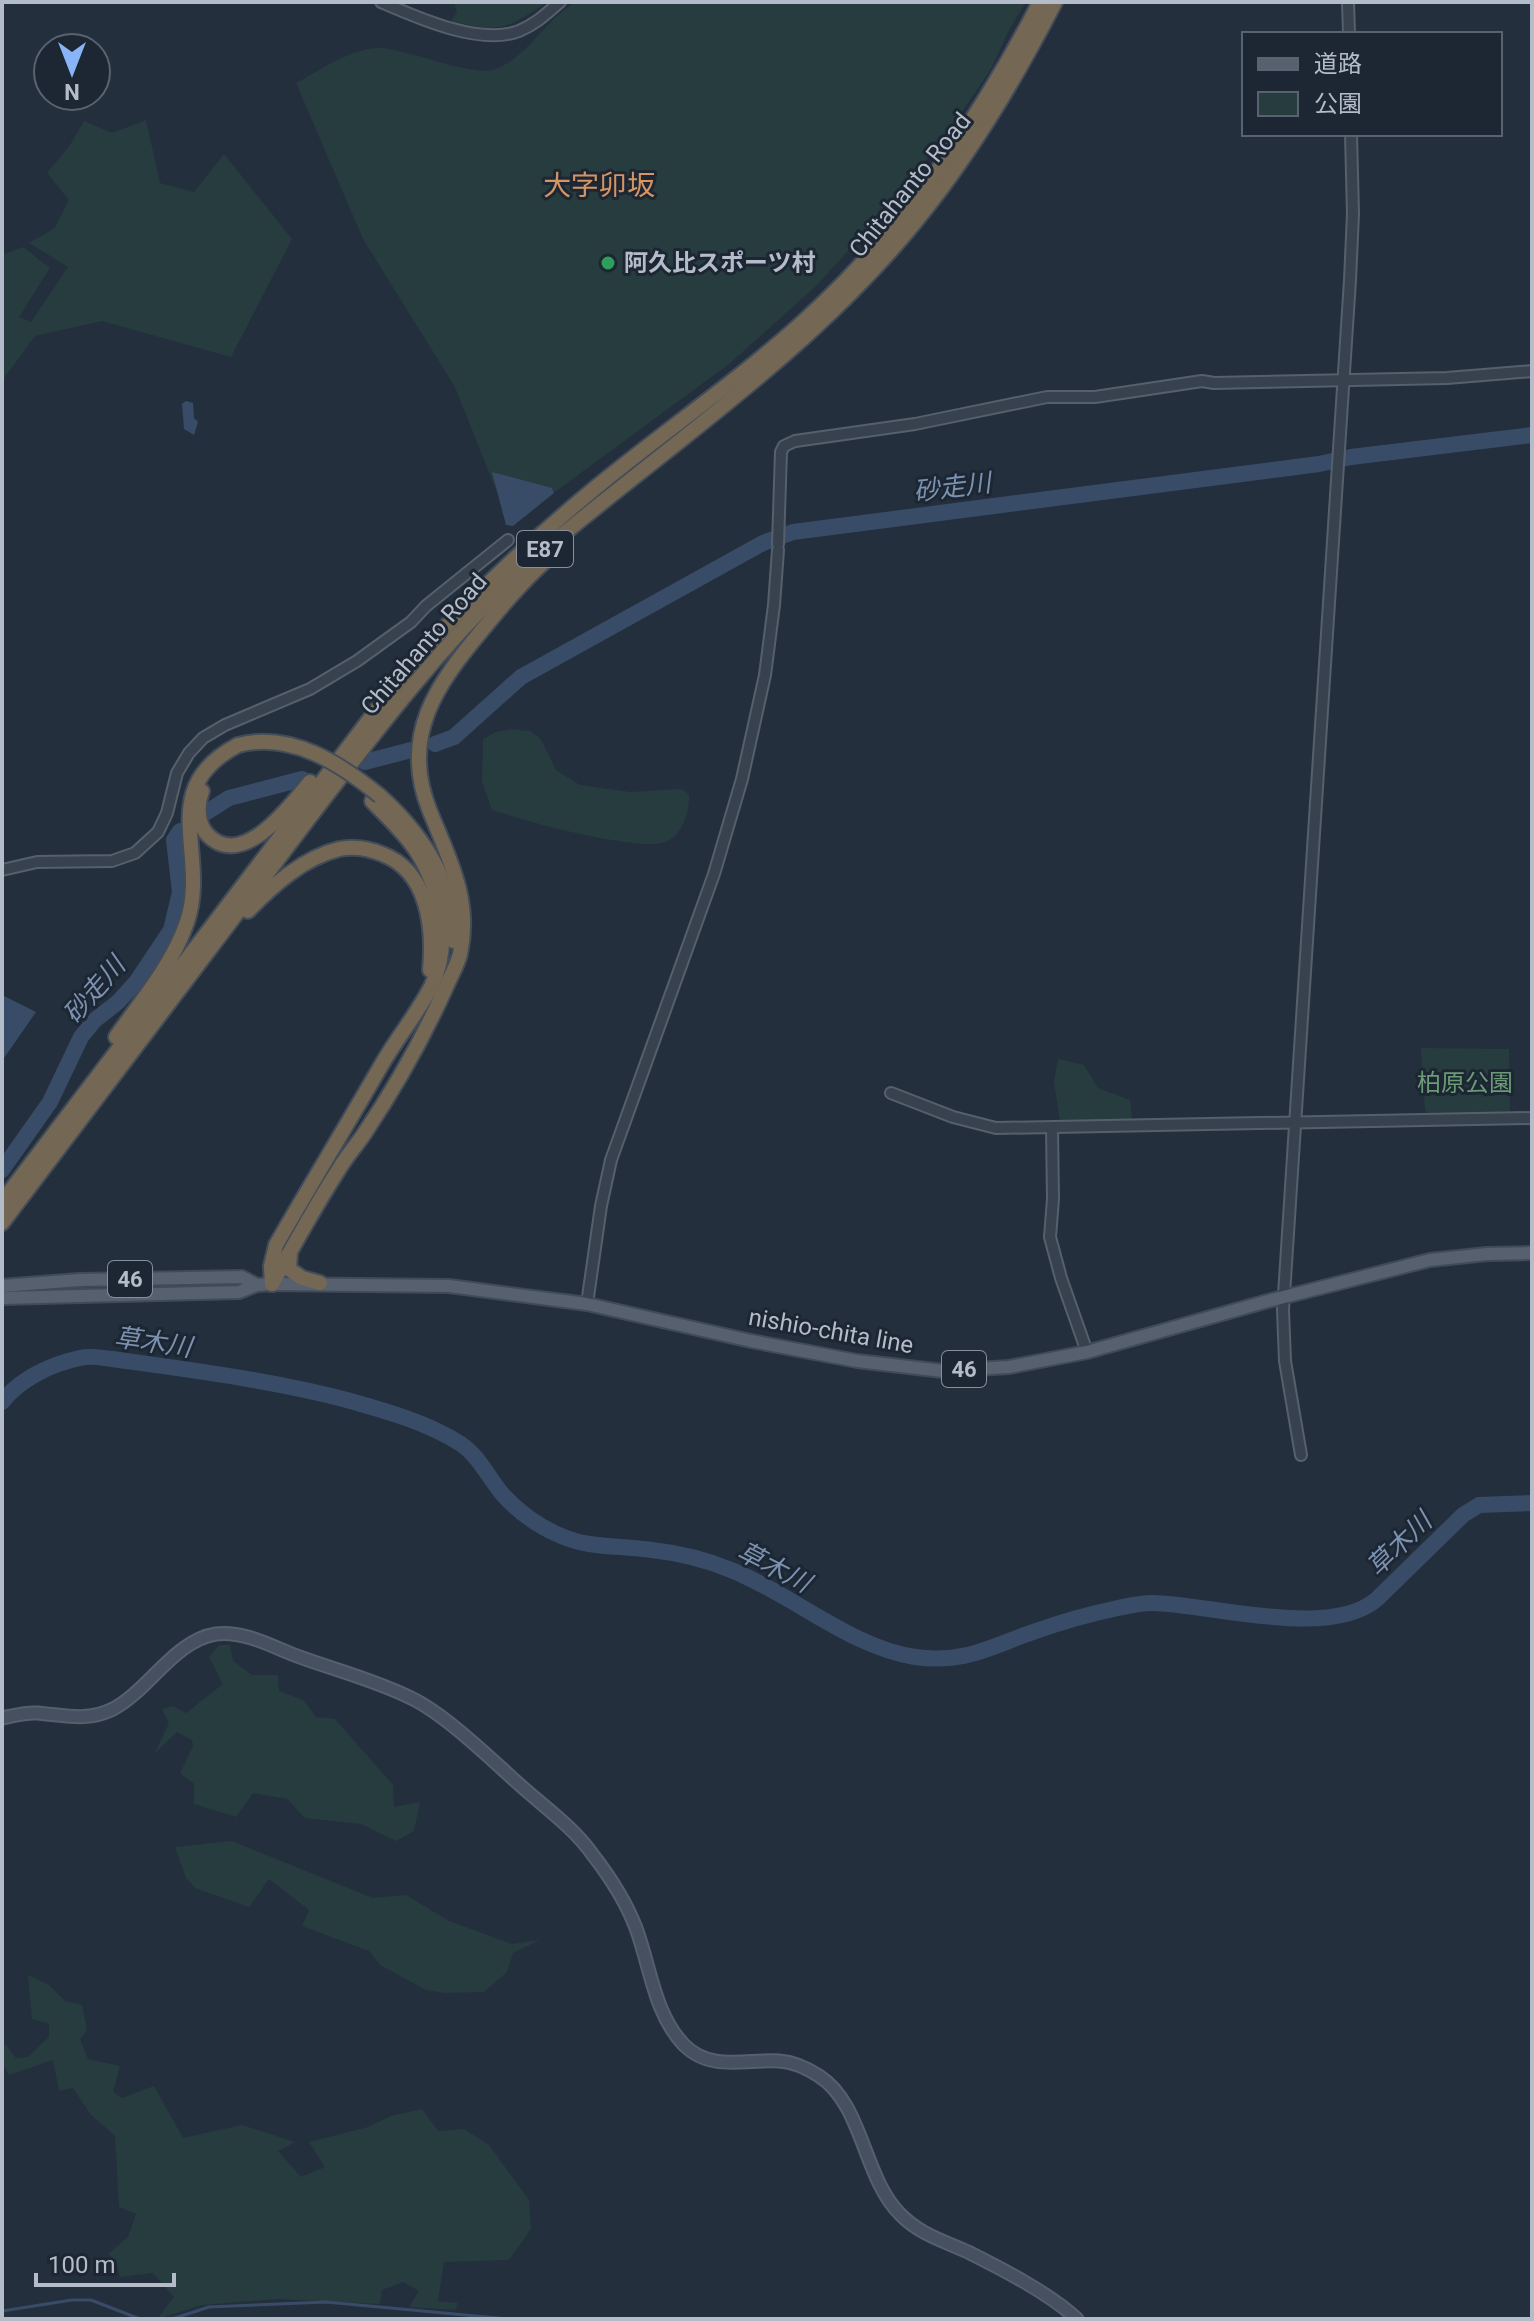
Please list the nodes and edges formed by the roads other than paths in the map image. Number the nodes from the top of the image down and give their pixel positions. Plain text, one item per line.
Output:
1 (381, 2) edge
2 (560, 2) edge
3 (1040, 2) edge
4 (1055, 2) edge
5 (1348, 2) edge
6 (1349, 32) edge
7 (1351, 136) edge
8 (1532, 371) edge
9 (1344, 381) junction
10 (608, 497) junction
11 (508, 540) dead end
12 (414, 661) junction
13 (241, 748) junction
14 (376, 799) junction
15 (2, 870) edge
16 (447, 984) junction
17 (422, 1002) junction
18 (138, 1044) junction
19 (84, 1093) junction
20 (891, 1093) dead end
21 (1532, 1118) edge
22 (1295, 1123) junction
23 (1052, 1128) junction
24 (64, 1130) junction
25 (2, 1202) edge
26 (2, 1223) edge
27 (290, 1250) junction
28 (1532, 1253) edge
29 (320, 1283) junction
30 (272, 1284) junction
31 (257, 1285) junction
32 (2, 1286) edge
33 (2, 1298) edge
34 (1286, 1298) junction
35 (587, 1304) junction
36 (1087, 1352) junction
37 (1301, 1455) dead end
38 (2, 1718) edge
39 (1077, 2319) edge

1 - 2 street
3 - 12 highway, Chitahanto Road / E87
4 - 10 highway, Chitahanto Road / E87
5 - 6 street
7 - 9 street
8 - 9 street
9 - 22 street
9 - 35 street
10 - 16 highway
10 - 18 highway, Chitahanto Road / E87
11 - 15 street
12 - 13 highway
12 - 19 highway, Chitahanto Road / E87
13 - 14 highway, bridge
13 - 19 highway
14 - 16 highway
14 - 17 highway
16 - 27 highway
17 - 18 highway
17 - 30 highway
18 - 24 highway, Chitahanto Road / E87
19 - 24 highway, Chitahanto Road / E87
20 - 23 street
21 - 22 street
22 - 23 street
22 - 34 street
23 - 36 street
24 - 25 highway, Chitahanto Road / E87
24 - 26 highway, Chitahanto Road / E87
27 - 29 highway
27 - 30 highway
28 - 34 main road, nishio-chita line / 46
29 - 30 main road, nishio-chita line / 46
29 - 35 main road, nishio-chita line / 46
30 - 31 main road, nishio-chita line / 46
31 - 32 main road, nishio-chita line / 46
31 - 33 main road, nishio-chita line / 46
34 - 36 main road, nishio-chita line / 46
34 - 37 street
35 - 36 main road, nishio-chita line / 46
38 - 39 main road

